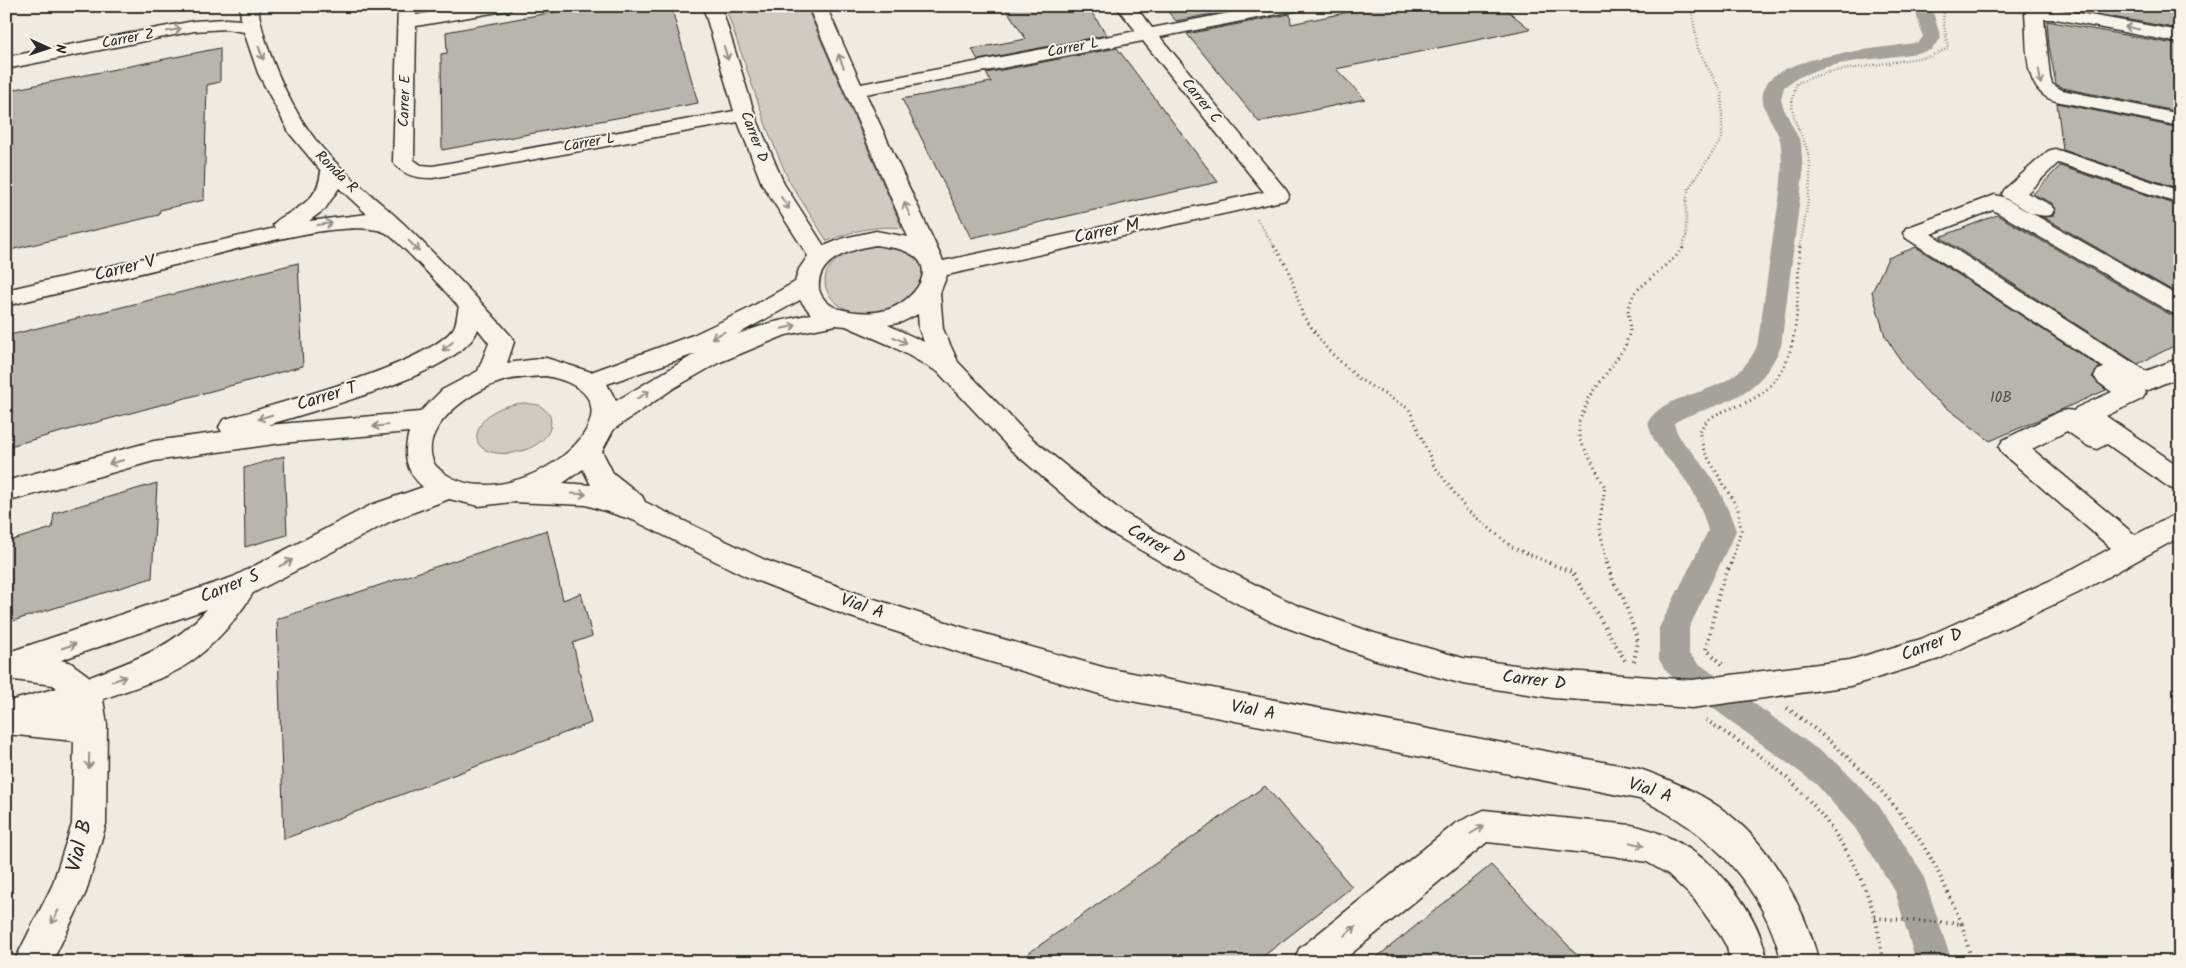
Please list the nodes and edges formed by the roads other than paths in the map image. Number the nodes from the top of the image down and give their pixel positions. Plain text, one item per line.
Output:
1 (504, 6) edge
2 (712, 6) edge
3 (818, 6) edge
4 (1125, 6) edge
5 (1294, 6) edge
6 (407, 14) edge
7 (250, 17) edge
8 (1145, 33) junction
9 (2180, 37) edge
10 (6, 62) edge
11 (853, 91) junction
12 (745, 114) junction
13 (2180, 120) edge
14 (332, 170) junction
15 (433, 172) joint
16 (1278, 195) joint
17 (2180, 198) edge
18 (394, 227) junction
19 (243, 241) junction
20 (1901, 241) dead end
21 (821, 258) junction
22 (931, 262) junction
23 (2180, 285) edge
24 (806, 286) junction
25 (929, 294) junction
26 (6, 298) edge
27 (471, 306) junction
28 (2180, 307) edge
29 (845, 319) junction
30 (947, 366) junction
31 (2180, 367) edge
32 (489, 376) junction
33 (589, 381) junction
34 (429, 421) junction
35 (603, 424) junction
36 (588, 450) junction
37 (154, 451) junction
38 (2180, 481) edge
39 (446, 489) junction
40 (6, 492) edge
41 (513, 492) junction
42 (2180, 497) edge
43 (643, 512) junction
44 (2180, 523) edge
45 (2132, 549) junction
46 (242, 585) junction
47 (7, 666) edge
48 (86, 691) junction
49 (6, 716) edge
50 (6, 722) edge
51 (91, 725) junction
52 (32, 962) edge
53 (1312, 962) edge
54 (1748, 962) edge
55 (1801, 962) edge

1 - 6 street
2 -> 12 street, Carrer D
11 -> 3 street
4 - 8 street, Carrer C
5 - 8 street, Carrer L
6 - 15 street, Carrer E
10 -> 7 street, Carrer Z
7 -> 14 street, Ronda R
8 - 11 street, Carrer L
8 - 16 street, Carrer C
9 -> 13 street
22 -> 11 street
12 - 15 street, Carrer L
12 -> 21 street, Carrer D
14 - 18 street, Ronda R
14 - 19 street, Carrer V
16 - 22 street, Carrer M
17 - 23 street
19 -> 18 street, Carrer V
18 -> 27 street, Ronda R
19 - 26 street, Carrer V
20 - 38 street
21 - 22 street
21 - 24 street
22 - 25 street
24 - 29 street
24 -> 33 street
25 - 29 street
25 - 30 street, Carrer D
27 - 32 street, Ronda R
27 -> 37 street, Carrer T
28 - 31 street
29 -> 30 street, Carrer D
35 -> 29 street
30 - 45 street, Carrer D
32 - 33 street
32 - 34 street
33 - 35 street
34 -> 37 street, Carrer T
34 - 39 street
35 - 36 street
36 - 41 street
36 - 43 street, Vial A
37 -> 40 street, Carrer T
39 - 41 street
46 -> 39 street, Carrer S
41 -> 43 street, Vial A
42 - 45 street
43 - 55 street, Vial A
44 - 45 street, Carrer D
47 -> 46 street, Carrer S
48 -> 46 street
47 - 48 street
48 - 49 street
48 - 51 street, Vial B
50 - 51 street
51 -> 52 street, Vial B
53 -> 54 street

